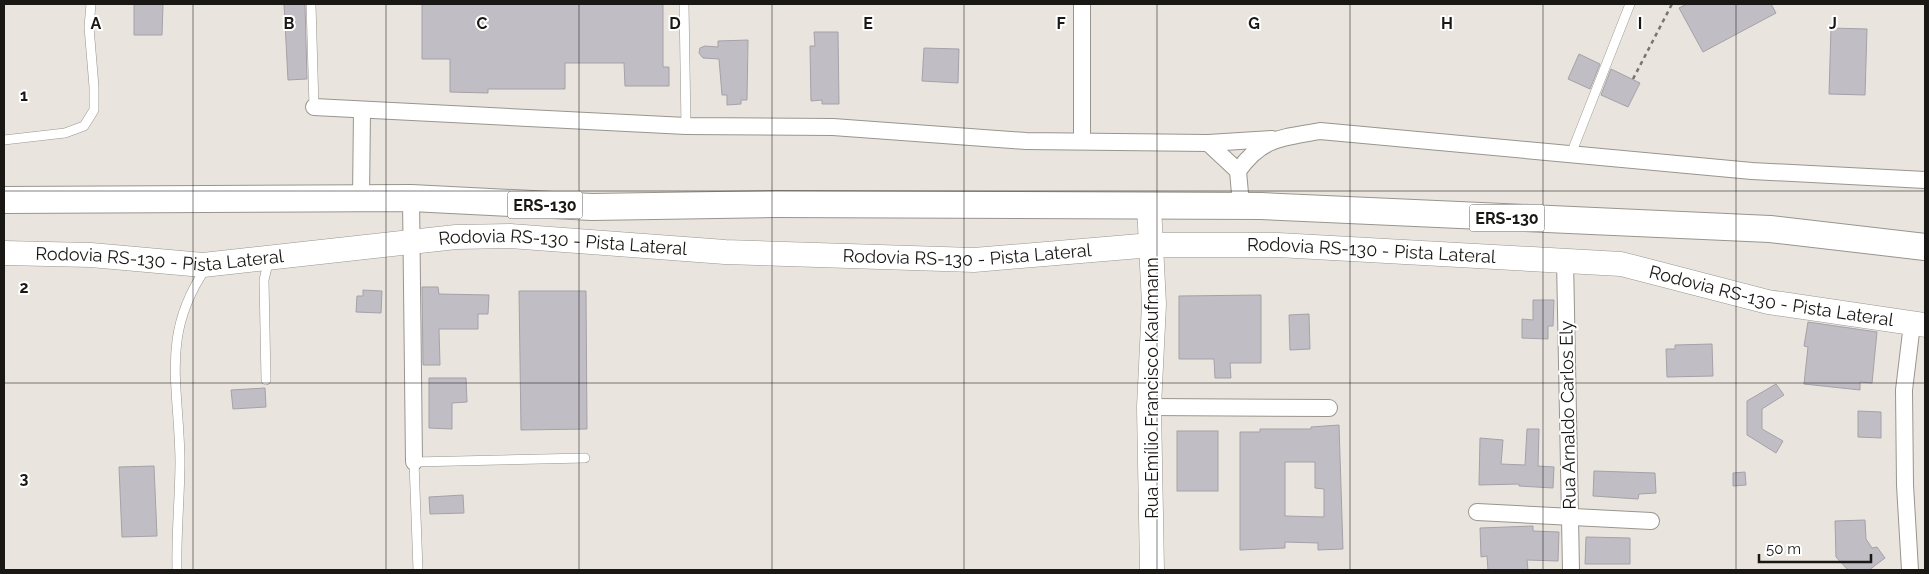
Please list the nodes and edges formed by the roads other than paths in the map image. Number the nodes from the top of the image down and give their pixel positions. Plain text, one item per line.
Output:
1 (91, 4) edge
2 (311, 4) edge
3 (684, 4) edge
4 (1082, 4) edge
5 (1630, 4) edge
6 (314, 107) joint
7 (362, 110) junction
8 (686, 126) junction
9 (1274, 139) junction
10 (4, 140) edge
11 (1082, 141) junction
12 (1208, 143) junction
13 (1571, 154) junction
14 (1238, 171) junction
15 (1925, 180) edge
16 (361, 198) junction
17 (411, 198) junction
18 (4, 200) edge
19 (1241, 205) junction
20 (1149, 206) junction
21 (411, 242) junction
22 (1152, 245) junction
23 (1925, 247) edge
24 (4, 253) edge
25 (269, 259) junction
26 (1565, 260) junction
27 (208, 265) junction
28 (1919, 325) edge
29 (266, 380) dead end
30 (1149, 406) junction
31 (1329, 408) dead end
32 (585, 458) dead end
33 (414, 462) junction
34 (1477, 512) dead end
35 (1570, 516) junction
36 (1651, 521) dead end
37 (177, 570) edge
38 (418, 570) edge
39 (1152, 570) edge
40 (1571, 570) edge
41 (1910, 570) edge

1 - 10 lane
2 - 6 lane
3 - 8 lane
4 - 11 street
5 - 13 lane
6 - 7 street
7 - 8 street
7 - 16 street
8 - 11 street
9 - 12 street
9 - 13 street
9 - 14 street
11 - 12 street
12 - 14 street
13 - 15 street
14 - 19 street
16 - 17 main road, ERS-130
16 - 18 main road, ERS-130
17 - 20 main road, ERS-130
17 - 21 street
19 - 20 main road, ERS-130
19 - 23 main road, ERS-130
20 - 22 street, Rua Emílio Francisco Kaufmann
21 - 22 street, Rodovia RS-130 - Pista Lateral
21 - 25 street, Rodovia RS-130 - Pista Lateral
21 - 33 street
22 - 26 street, Rodovia RS-130 - Pista Lateral
22 - 30 street, Rua Emílio Francisco Kaufmann
24 - 27 street, Rodovia RS-130 - Pista Lateral
25 - 27 street, Rodovia RS-130 - Pista Lateral
25 - 29 lane
26 - 28 street, Rodovia RS-130 - Pista Lateral
26 - 35 street, Rua Arnaldo Carlos Ely
27 - 37 lane
28 - 41 street
30 - 31 street
30 - 39 street, Rua Emílio Francisco Kaufmann
32 - 33 lane
33 - 38 lane
34 - 35 street
35 - 36 street
35 - 40 street, Rua Arnaldo Carlos Ely

